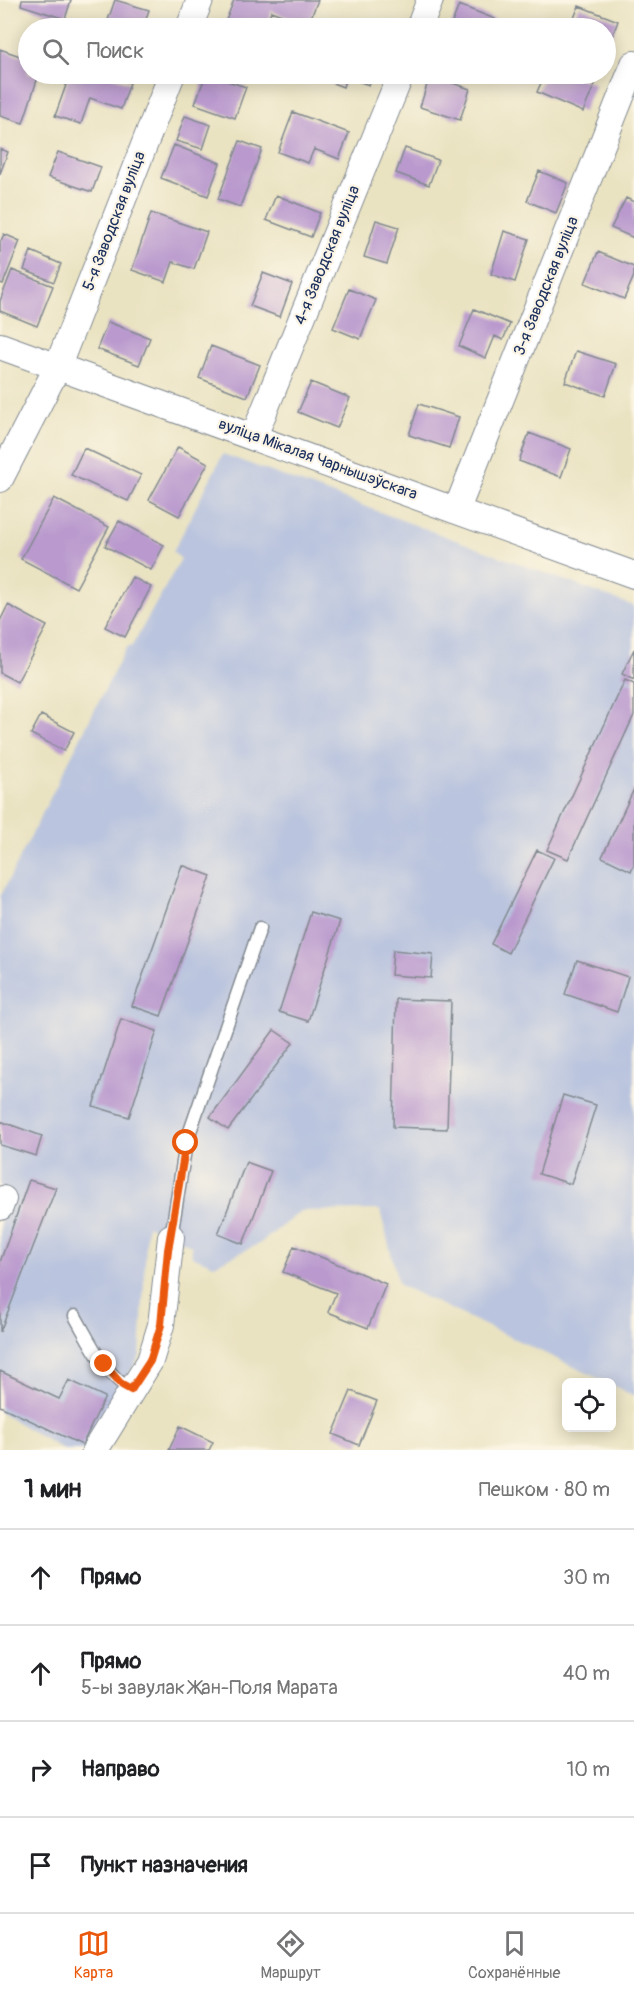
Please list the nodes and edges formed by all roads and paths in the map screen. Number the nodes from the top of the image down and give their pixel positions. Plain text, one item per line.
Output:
1 (200, 0) edge
2 (430, 0) edge
3 (193, 18) edge
4 (423, 18) edge
5 (634, 64) edge
6 (168, 84) edge
7 (396, 84) edge
8 (0, 346) edge
9 (57, 368) junction
10 (254, 436) junction
11 (0, 479) edge
12 (457, 509) junction
13 (634, 575) edge
14 (260, 928) dead end
15 (171, 1237) joint
16 (75, 1316) dead end
17 (131, 1390) junction
18 (95, 1450) edge

1 - 3 street
2 - 4 street
5 - 12 street, 3-я Заводская вуліца
6 - 9 street, 5-я Заводская вуліца
7 - 10 street, 4-я Заводская вуліца
8 - 9 street, вуліца Мікалая Чарнышэўскага
9 - 10 street, вуліца Мікалая Чарнышэўскага
9 - 11 street, 5-я Заводская вуліца
10 - 12 street, вуліца Мікалая Чарнышэўскага
12 - 13 street, вуліца Мікалая Чарнышэўскага
14 - 15 lane
15 - 17 street
16 - 17 lane
17 - 18 street

